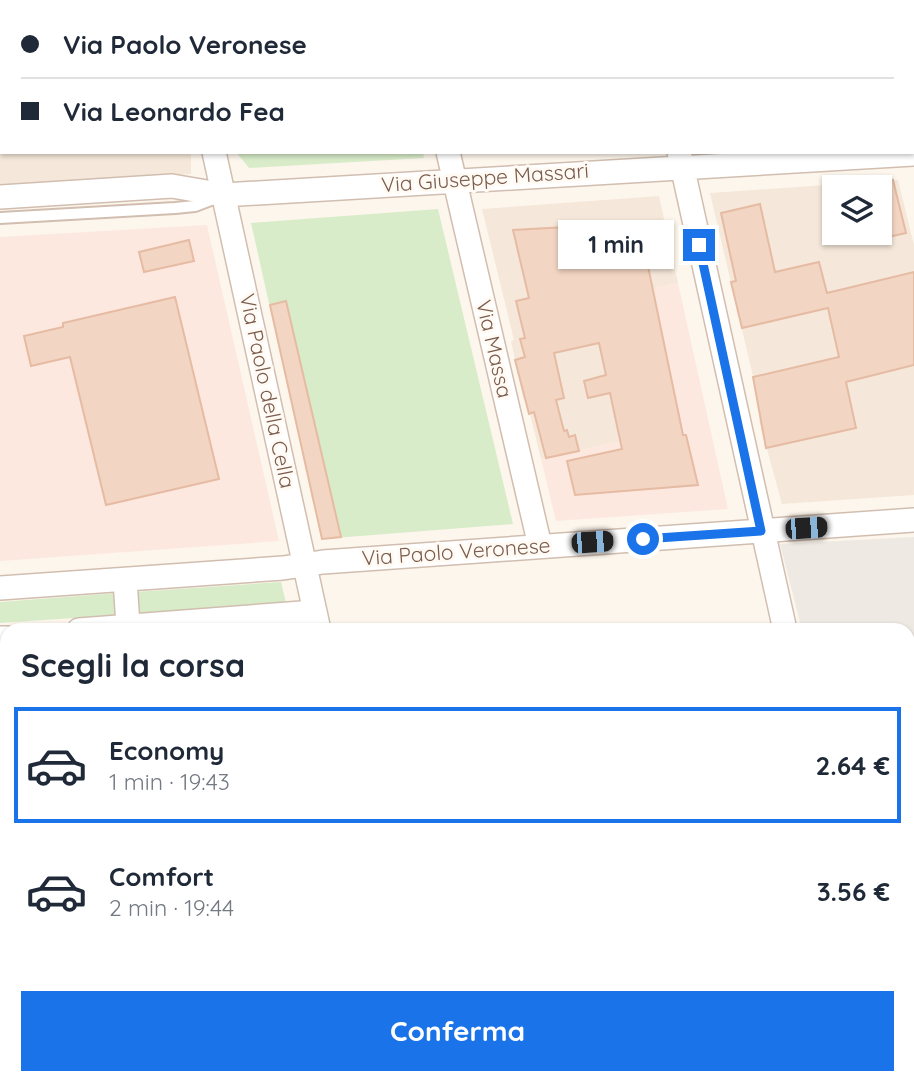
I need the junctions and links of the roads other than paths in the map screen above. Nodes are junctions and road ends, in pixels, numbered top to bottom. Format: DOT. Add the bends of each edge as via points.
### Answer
graph roads {
  1 [pos="214,154"];
  2 [pos="448,154"];
  3 [pos="826,154"];
  4 [pos="680,159"];
  5 [pos="454,180"];
  6 [pos="224,195"];
  7 [pos="0,197"];
  8 [pos="0,218"];
  9 [pos="914,520"];
  10 [pos="761,531"];
  11 [pos="540,546"];
  12 [pos="304,563"];
  13 [pos="125,580"];
  14 [pos="0,588"];
  15 [pos="317,621"];
  16 [pos="128,623"];
  17 [pos="222,623"];
  18 [pos="783,623"];
  1 -- 6 [label="street, Via Paolo della Cella"];
  2 -- 5 [label="street, Via Massa"];
  3 -- 4 [label="street, Via Giuseppe Massari"];
  4 -- 5 [label="street, Via Giuseppe Massari"];
  4 -- 10 [label="street"];
  5 -- 6 [label="street, Via Giuseppe Massari"];
  5 -- 11 [label="street, Via Massa"];
  6 -- 7 [label="street, Via Giuseppe Massari" via="172,186"];
  6 -- 8 [label="lane, Via Giuseppe Massari" via="184,207"];
  6 -- 12 [label="street, Via Paolo della Cella"];
  9 -- 10 [label="street, Via Paolo Veronese"];
  10 -- 11 [label="street, Via Paolo Veronese"];
  10 -- 18 [label="street"];
  11 -- 12 [label="street, Via Paolo Veronese"];
  12 -- 13 [label="street, Via Paolo Veronese"];
  12 -- 15 [label="street, Via Paolo della Cella"];
  13 -- 14 [label="street, Via Paolo Veronese"];
  13 -- 16 [label="street"];
  15 -- 17 [label="street"];
}
